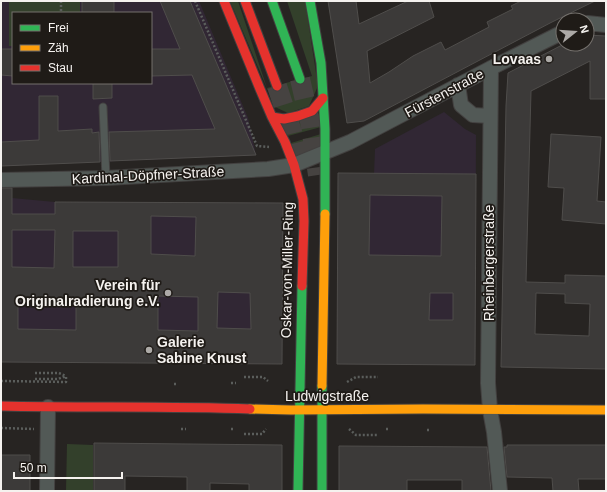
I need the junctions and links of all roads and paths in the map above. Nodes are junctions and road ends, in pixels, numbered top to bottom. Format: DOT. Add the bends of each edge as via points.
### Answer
graph roads {
  1 [pos="61,1"];
  2 [pos="195,1"];
  3 [pos="224,1"];
  4 [pos="245,1"];
  5 [pos="272,1"];
  6 [pos="310,1"];
  7 [pos="61,12"];
  8 [pos="595,24"];
  9 [pos="606,25"];
  10 [pos="555,36"];
  11 [pos="491,68"];
  12 [pos="300,79"];
  13 [pos="276,86"];
  14 [pos="458,86"];
  15 [pos="324,98"];
  16 [pos="103,107"];
  17 [pos="490,116"];
  18 [pos="272,117"];
  19 [pos="285,142"];
  20 [pos="325,153"];
  21 [pos="294,165"];
  22 [pos="106,178"];
  23 [pos="1,180"];
  24 [pos="35,373"];
  25 [pos="66,376"];
  26 [pos="244,377"];
  27 [pos="378,377"];
  28 [pos="35,379"];
  29 [pos="1,381"];
  30 [pos="268,381"];
  31 [pos="347,382"];
  32 [pos="231,383"];
  33 [pos="236,383"];
  34 [pos="174,384"];
  35 [pos="178,384"];
  36 [pos="1,406"];
  37 [pos="48,407"];
  38 [pos="299,410"];
  39 [pos="322,410"];
  40 [pos="490,410"];
  41 [pos="606,410"];
  42 [pos="1,428"];
  43 [pos="48,429"];
  44 [pos="181,429"];
  45 [pos="186,429"];
  46 [pos="266,429"];
  47 [pos="350,429"];
  48 [pos="244,434"];
  49 [pos="377,435"];
  50 [pos="47,491"];
  51 [pos="298,491"];
  52 [pos="322,491"];
  53 [pos="500,491"];
  1 -- 7 [label="path"];
  2 -- 19 [label="path" via="257,146 271,148"];
  3 -- 18 [label="main road, Oskar-von-Miller-Ring"];
  4 -- 13 [label="main road"];
  5 -- 12 [label="main road"];
  6 -- 15 [label="main road" via="321,62"];
  8 -- 9 [label="street"];
  10 -- 11 [label="street, Fürstenstraße"];
  11 -- 14 [label="street, Fürstenstraße"];
  11 -- 17 [label="street, Rheinbergerstraße"];
  14 -- 17 [label="street" via="461,104 473,115"];
  14 -- 20 [label="street, Fürstenstraße"];
  15 -- 18 [label="main road" via="312,111 284,119"];
  15 -- 20 [label="main road"];
  16 -- 22 [label="lane"];
  17 -- 40 [label="street, Rheinbergerstraße"];
  18 -- 19 [label="main road, Oskar-von-Miller-Ring"];
  19 -- 21 [label="main road, Oskar-von-Miller-Ring"];
  20 -- 21 [label="street, Fürstenstraße"];
  20 -- 39 [label="main road"];
  21 -- 22 [label="street, Kardinal-Döpfner-Straße" via="268,169"];
  21 -- 38 [label="main road, Oskar-von-Miller-Ring" via="303,199 304,221"];
  22 -- 23 [label="street, Kardinal-Döpfner-Straße"];
  24 -- 25 [label="path" via="59,373"];
  25 -- 28 [label="path" via="58,379"];
  25 -- 29 [label="path" via="66,382"];
  26 -- 30 [label="path" via="263,377"];
  27 -- 31 [label="path" via="356,377"];
  32 -- 33 [label="path"];
  34 -- 35 [label="path"];
  36 -- 37 [label="main road, Ludwigstraße"];
  37 -- 38 [label="main road, Ludwigstraße"];
  37 -- 43 [label="street"];
  38 -- 39 [label="main road, Ludwigstraße"];
  38 -- 51 [label="main road, Oskar-von-Miller-Ring"];
  39 -- 40 [label="main road, Ludwigstraße"];
  39 -- 52 [label="main road"];
  40 -- 41 [label="main road, Ludwigstraße"];
  40 -- 53 [label="street, Rheinbergerstraße"];
  42 -- 43 [label="path"];
  43 -- 50 [label="street"];
  44 -- 45 [label="path"];
  46 -- 48 [label="path" via="262,434"];
  47 -- 49 [label="path" via="356,435"];
}
